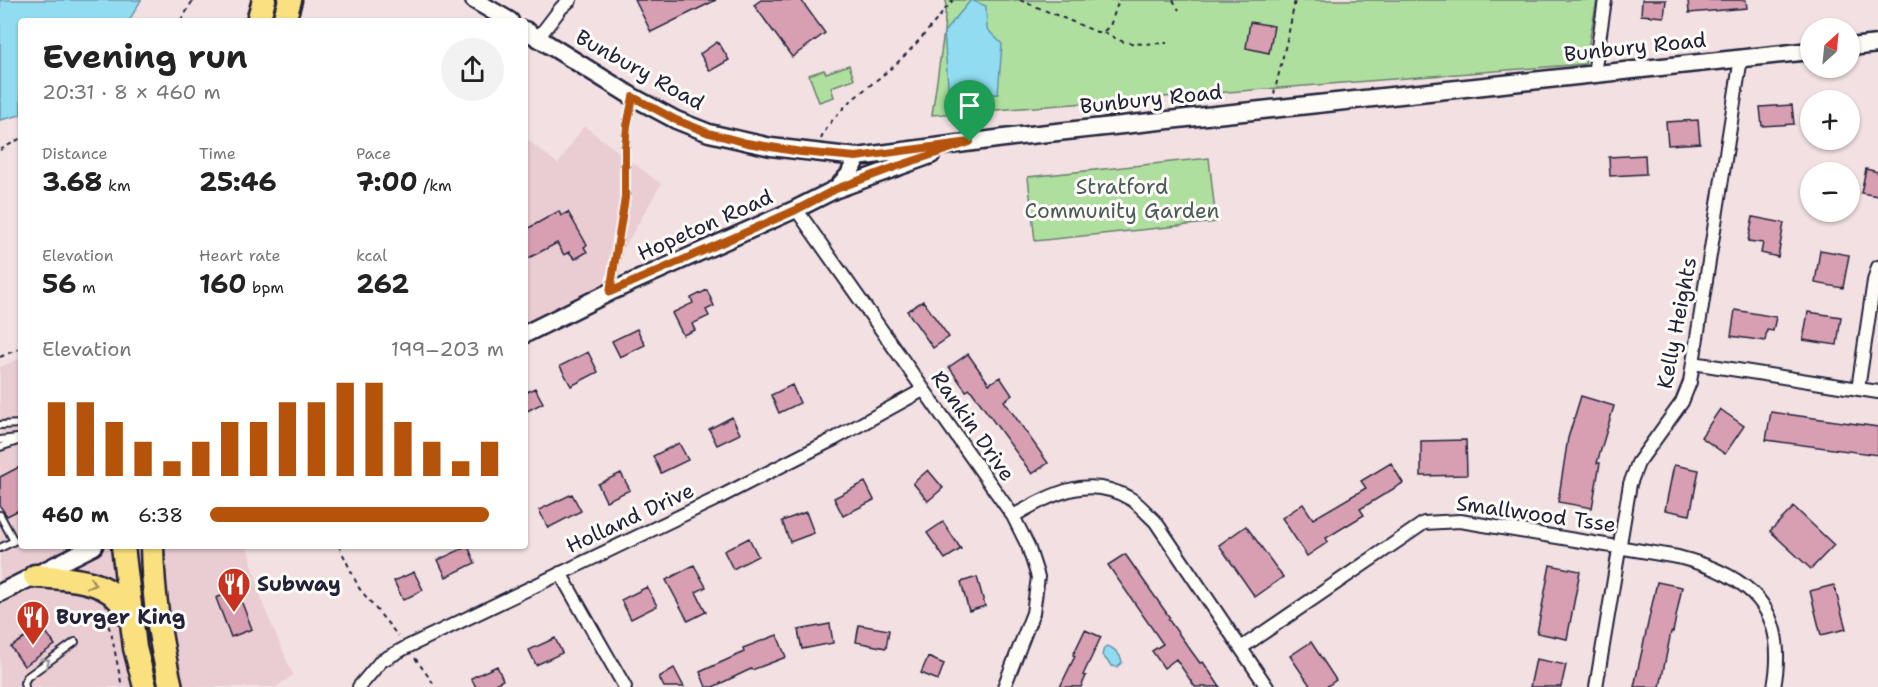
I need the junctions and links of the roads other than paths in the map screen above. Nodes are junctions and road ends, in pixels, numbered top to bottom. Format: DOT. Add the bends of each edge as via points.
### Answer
graph roads {
  1 [pos="264,0"];
  2 [pos="290,0"];
  3 [pos="474,0"];
  4 [pos="494,0"];
  5 [pos="1605,0"];
  6 [pos="562,3"];
  7 [pos="259,18"];
  8 [pos="285,18"];
  9 [pos="507,18"];
  10 [pos="509,18"];
  11 [pos="532,34"];
  12 [pos="1878,44"];
  13 [pos="1860,46"];
  14 [pos="1800,52"];
  15 [pos="1741,58"];
  16 [pos="1594,74"];
  17 [pos="633,97"];
  18 [pos="970,142"];
  19 [pos="856,157"];
  20 [pos="836,189"];
  21 [pos="796,210"];
  22 [pos="1878,267"];
  23 [pos="610,292"];
  24 [pos="528,333"];
  25 [pos="1693,363"];
  26 [pos="1858,389"];
  27 [pos="923,390"];
  28 [pos="1878,392"];
  29 [pos="18,424"];
  30 [pos="0,425"];
  31 [pos="18,439"];
  32 [pos="0,440"];
  33 [pos="18,440"];
  34 [pos="0,447"];
  35 [pos="0,515"];
  36 [pos="1013,516"];
  37 [pos="1620,546"];
  38 [pos="0,548"];
  39 [pos="88,549"];
  40 [pos="123,549"];
  41 [pos="152,557"];
  42 [pos="560,573"];
  43 [pos="35,576"];
  44 [pos="0,592"];
  45 [pos="132,622"];
  46 [pos="75,642"];
  47 [pos="1241,648"];
  48 [pos="25,687"];
  49 [pos="145,687"];
  50 [pos="171,687"];
  51 [pos="359,687"];
  52 [pos="625,687"];
  53 [pos="1004,687"];
  54 [pos="1267,687"];
  55 [pos="1596,687"];
  56 [pos="1774,687"];
  1 -- 7 [label="highway"];
  2 -- 8 [label="highway"];
  3 -- 9 [label="main road"];
  4 -- 10 [label="main road"];
  5 -- 16 [label="street"];
  6 -- 11 [label="street"];
  11 -- 17 [label="main road, Bunbury Road"];
  12 -- 13 [label="main road"];
  14 -- 15 [label="main road, Bunbury Road"];
  15 -- 16 [label="main road, Bunbury Road"];
  15 -- 25 [label="street, Kelly Heights"];
  16 -- 18 [label="main road, Bunbury Road"];
  17 -- 19 [label="main road, Bunbury Road" via="709,133 771,147"];
  17 -- 23 [label="lane" via="625,148 625,198"];
  18 -- 19 [label="main road, Bunbury Road"];
  18 -- 20 [label="main road"];
  19 -- 20 [label="main road, Hopeton Road" via="849,175"];
  20 -- 21 [label="main road, Hopeton Road"];
  21 -- 23 [label="main road, Hopeton Road"];
  21 -- 27 [label="street, Rankin Drive"];
  22 -- 26 [label="street"];
  23 -- 24 [label="main road, Hopeton Road"];
  25 -- 26 [label="street"];
  25 -- 37 [label="street, Kelly Heights" via="1682,402 1638,463 1630,484"];
  26 -- 28 [label="street"];
  27 -- 36 [label="street, Rankin Drive"];
  27 -- 42 [label="street, Holland Drive" via="716,499"];
  29 -- 30 [label="lane"];
  31 -- 32 [label="lane"];
  33 -- 34 [label="lane"];
  35 -- 38 [label="lane" via="14,541"];
  36 -- 47 [label="street" via="1053,495 1079,487 1104,488 1131,499 1155,521"];
  36 -- 53 [label="street, Rankin Drive" via="1038,577 1033,613"];
  37 -- 47 [label="street, Smallwood Tsse" via="1460,521 1424,523"];
  37 -- 55 [label="street, Kelly Heights"];
  37 -- 56 [label="street, Smallwood Tsse" via="1706,564 1743,584 1767,612 1774,628 1778,649"];
  39 -- 43 [label="main road"];
  40 -- 45 [label="highway"];
  41 -- 50 [label="highway"];
  42 -- 51 [label="street, Holland Drive" via="381,661"];
  42 -- 52 [label="street"];
  43 -- 44 [label="main road"];
  43 -- 45 [label="highway" via="90,582 118,598"];
  45 -- 49 [label="highway"];
  48 -- 46 [label="lane, one-way" via="27,677"];
  47 -- 54 [label="street"];
}
